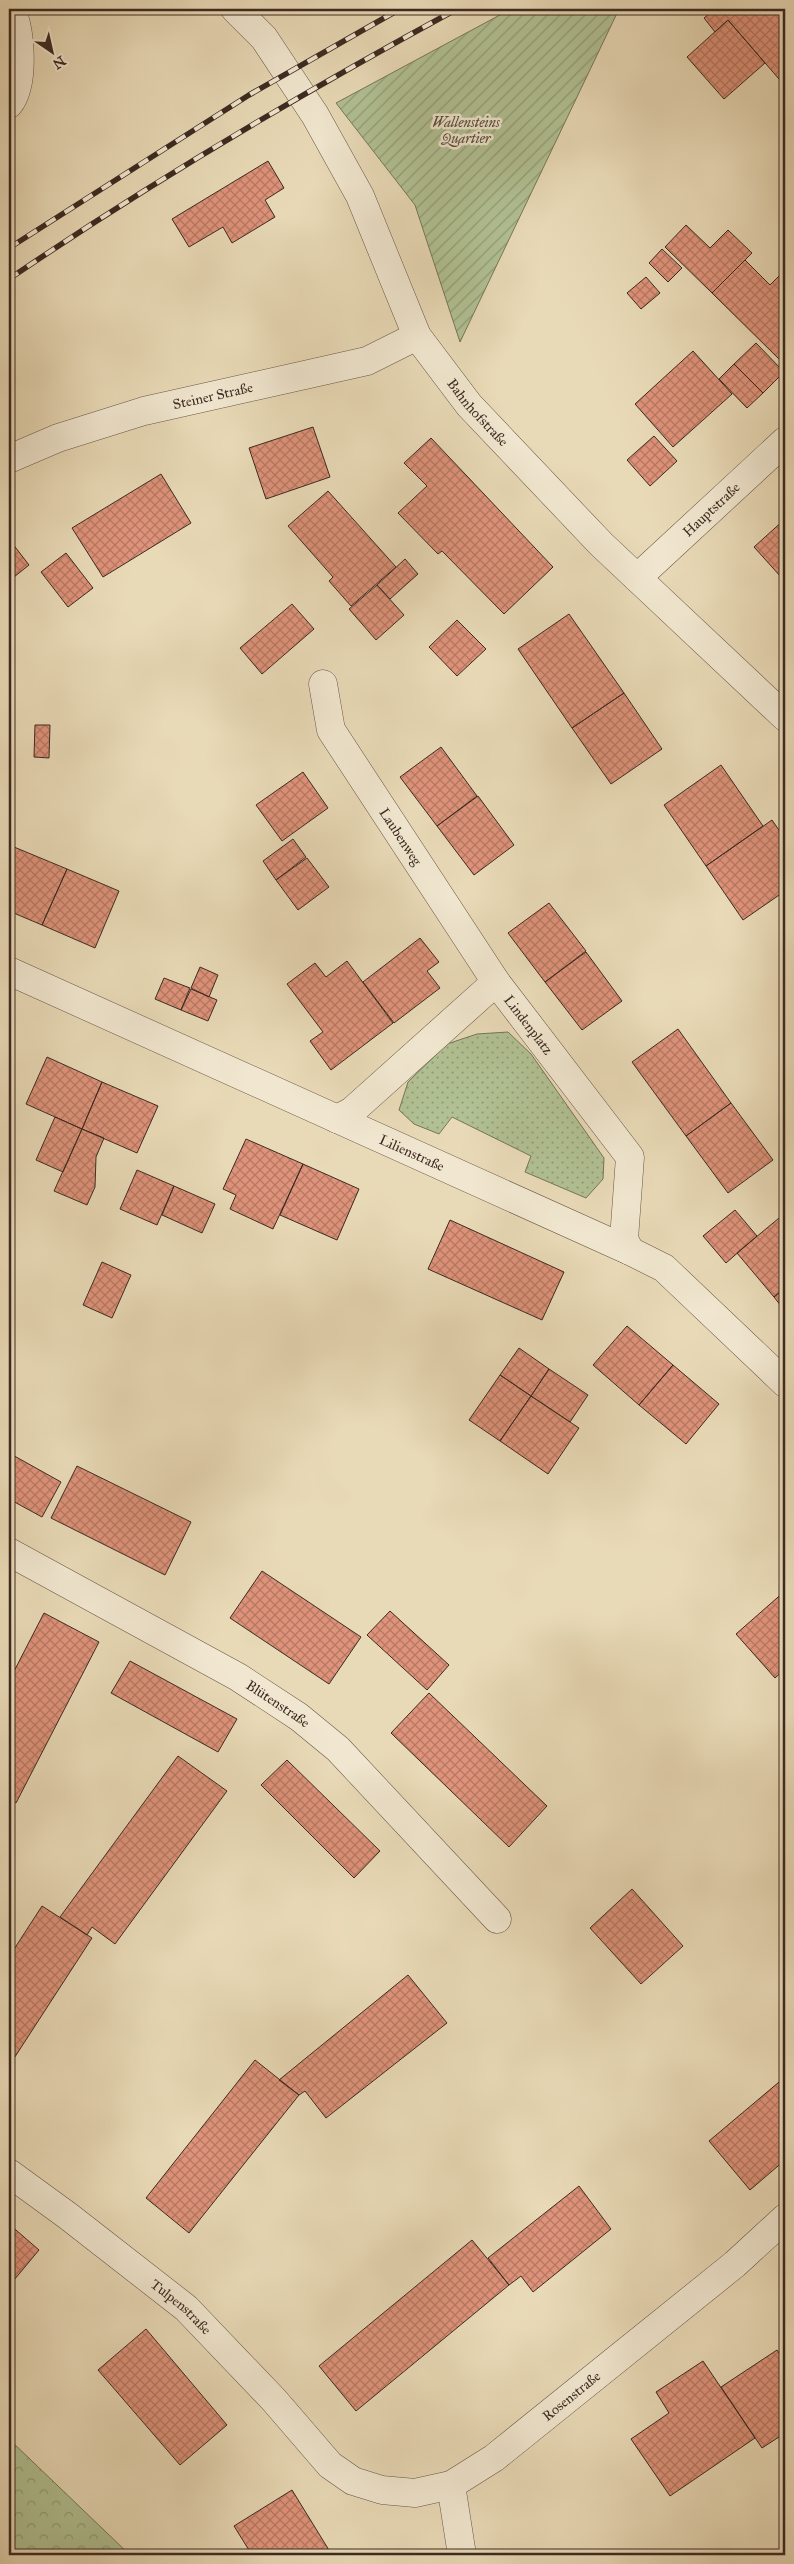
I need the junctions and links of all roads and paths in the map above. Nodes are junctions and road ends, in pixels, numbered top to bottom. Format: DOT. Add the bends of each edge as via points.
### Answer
graph roads {
  1 [pos="11,9"];
  2 [pos="235,9"];
  3 [pos="9,104"];
  4 [pos="417,336"];
  5 [pos="785,441"];
  6 [pos="9,459"];
  7 [pos="637,578"];
  8 [pos="323,684"];
  9 [pos="785,718"];
  10 [pos="12,979"];
  11 [pos="496,982"];
  12 [pos="337,1119"];
  13 [pos="630,1251"];
  14 [pos="785,1383"];
  15 [pos="9,1552"];
  16 [pos="497,1919"];
  17 [pos="9,2173"];
  18 [pos="785,2218"];
  19 [pos="330,2465"];
  20 [pos="451,2485"];
  21 [pos="462,2555"];
  1 -- 3 [label="street" via="16,19 21,68"];
  2 -- 4 [label="street, Bahnhofstraße" via="264,38 315,115 360,196"];
  4 -- 6 [label="street, Steiner Straße" via="368,361 144,412 58,438"];
  4 -- 7 [label="street, Bahnhofstraße" via="469,405"];
  5 -- 7 [label="street, Hauptstraße"];
  7 -- 9 [label="street, Bahnhofstraße"];
  8 -- 11 [label="street, Laubenweg" via="331,730"];
  10 -- 12 [label="street, Lilienstraße"];
  11 -- 12 [label="street, Lindenplatz" via="352,1111"];
  11 -- 13 [label="street, Lindenplatz" via="630,1157 624,1239"];
  12 -- 13 [label="street, Lilienstraße"];
  13 -- 14 [label="street, Lilienstraße" via="664,1268"];
  15 -- 16 [label="street, Blütenstraße" via="238,1677 299,1717 338,1749"];
  17 -- 19 [label="street, Tulpenstraße" via="186,2308 274,2400"];
  18 -- 20 [label="street, Rosenstraße" via="735,2264 622,2356 494,2458"];
  19 -- 20 [label="street, Rosenstraße" via="353,2480 382,2490 415,2493"];
  20 -- 21 [label="street"];
}
